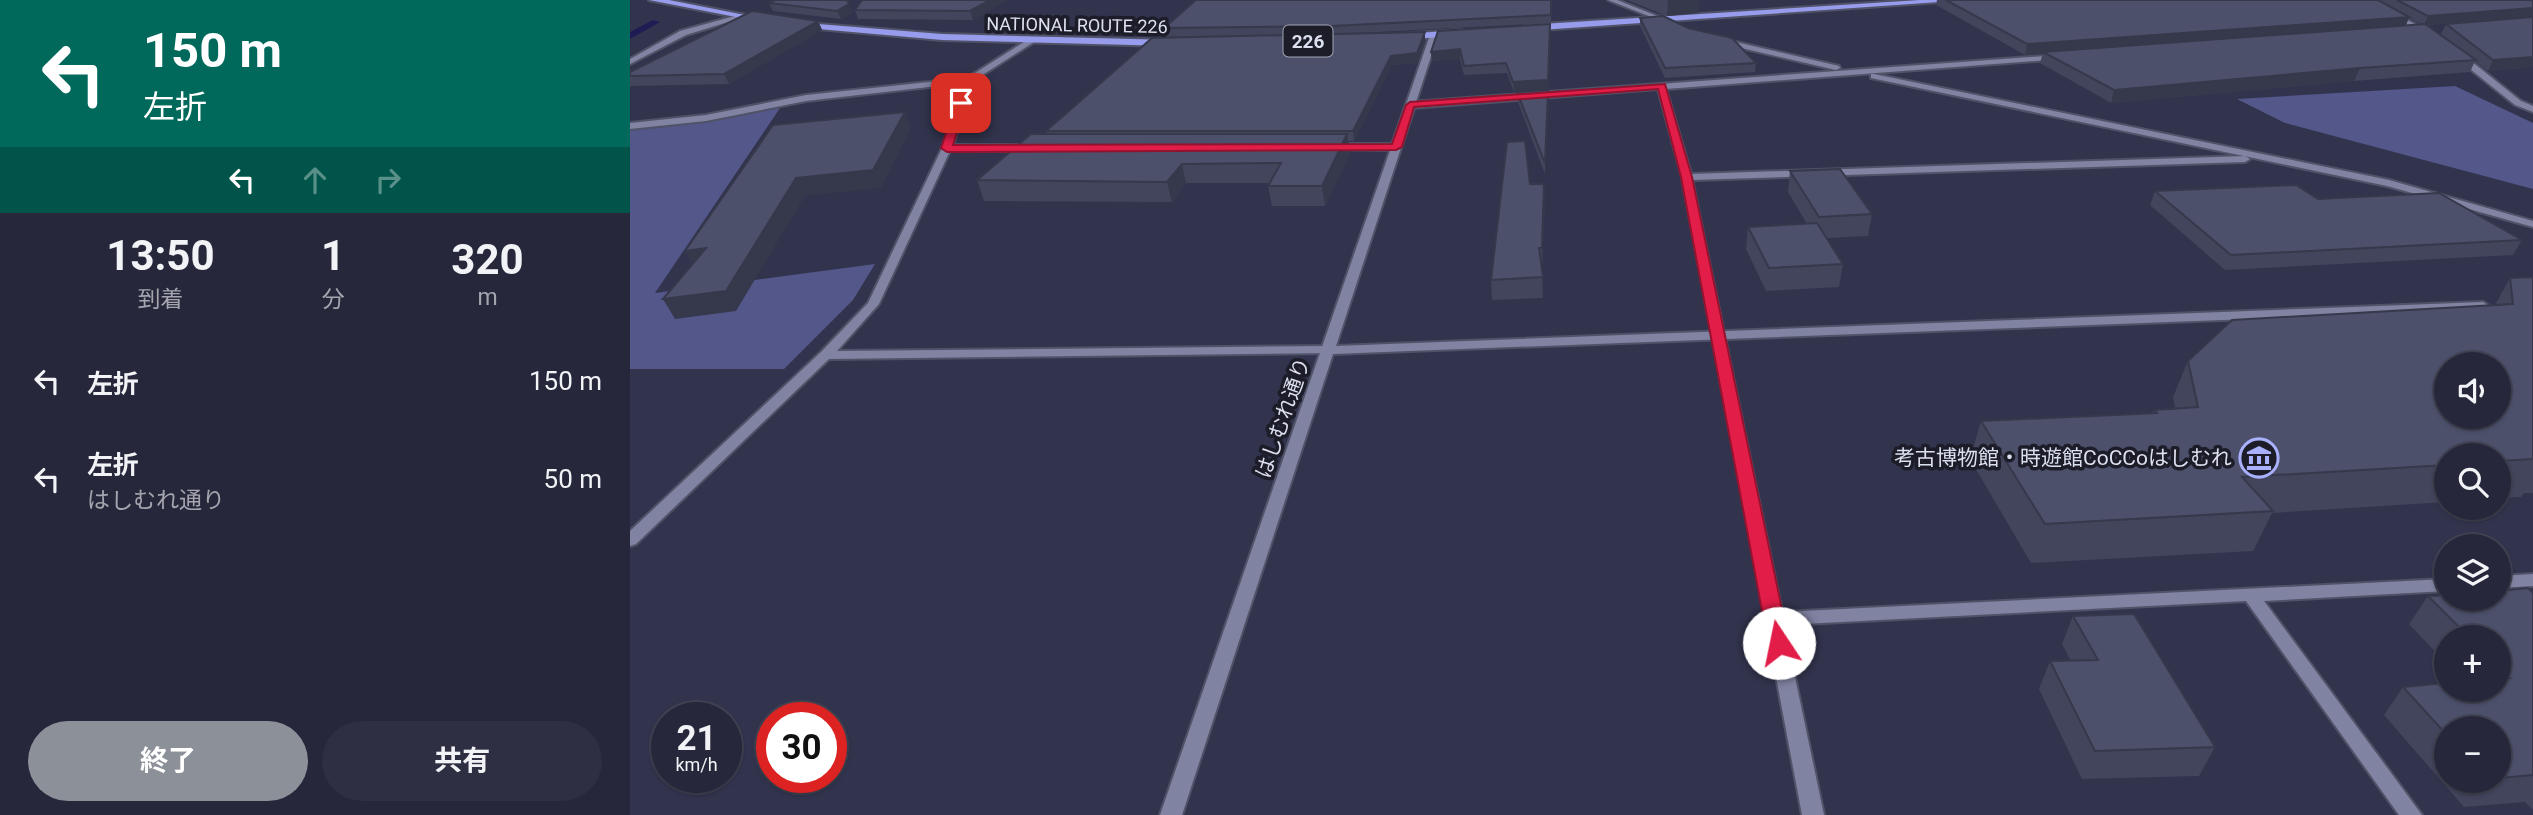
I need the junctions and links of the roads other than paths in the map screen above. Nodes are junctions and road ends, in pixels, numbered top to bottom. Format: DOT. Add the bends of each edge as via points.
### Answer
graph roads {
  1 [pos="654,0"];
  2 [pos="1611,0"];
  3 [pos="1963,0"];
  4 [pos="2364,0"];
  5 [pos="742,16"];
  6 [pos="1661,19"];
  7 [pos="1681,28"];
  8 [pos="1514,29"];
  9 [pos="2438,29"];
  10 [pos="2424,30"];
  11 [pos="1474,32"];
  12 [pos="2396,32"];
  13 [pos="1434,34"];
  14 [pos="1384,38"];
  15 [pos="1712,38"];
  16 [pos="2441,40"];
  17 [pos="1030,41"];
  18 [pos="1187,43"];
  19 [pos="2450,48"];
  20 [pos="2063,57"];
  21 [pos="630,62"];
  22 [pos="1855,72"];
  23 [pos="969,80"];
  24 [pos="1661,86"];
  25 [pos="1410,105"];
  26 [pos="2533,109"];
  27 [pos="630,126"];
  28 [pos="1315,147"];
  29 [pos="1396,147"];
  30 [pos="947,148"];
  31 [pos="1042,148"];
  32 [pos="2268,159"];
  33 [pos="1687,177"];
  34 [pos="2533,224"];
  35 [pos="2491,305"];
  36 [pos="1716,337"];
  37 [pos="1328,350"];
  38 [pos="827,355"];
  39 [pos="630,540"];
  40 [pos="2533,580"];
  41 [pos="2511,581"];
  42 [pos="2434,586"];
  43 [pos="2252,597"];
  44 [pos="1774,619"];
  45 [pos="1171,815"];
  46 [pos="1813,815"];
  47 [pos="2411,815"];
  1 -- 5 [label="highway, NATIONAL ROUTE 226"];
  2 -- 6 [label="street"];
  3 -- 6 [label="highway"];
  4 -- 10 [label="street"];
  5 -- 17 [label="highway, NATIONAL ROUTE 226" via="904,34"];
  5 -- 21 [label="street" via="683,33"];
  6 -- 7 [label="street"];
  6 -- 8 [label="highway"];
  9 -- 10 [label="street"];
  10 -- 12 [label="street"];
  10 -- 16 [label="street"];
  11 -- 13 [label="highway"];
  13 -- 14 [label="highway"];
  13 -- 25 [label="street, はしむれ通り"];
  15 -- 22 [label="street"];
  17 -- 18 [label="highway, NATIONAL ROUTE 226"];
  17 -- 23 [label="street"];
  19 -- 26 [label="street" via="2518,103"];
  20 -- 22 [label="street"];
  22 -- 24 [label="street"];
  22 -- 32 [label="street"];
  23 -- 27 [label="street" via="806,98 706,118"];
  23 -- 30 [label="street"];
  24 -- 25 [label="street"];
  24 -- 33 [label="street"];
  25 -- 29 [label="street, はしむれ通り"];
  28 -- 29 [label="street"];
  29 -- 37 [label="street, はしむれ通り"];
  30 -- 31 [label="street"];
  30 -- 38 [label="street" via="873,304"];
  32 -- 33 [label="street"];
  32 -- 34 [label="street" via="2389,183"];
  33 -- 36 [label="street"];
  35 -- 36 [label="street"];
  36 -- 37 [label="street"];
  36 -- 44 [label="street"];
  37 -- 38 [label="street"];
  37 -- 45 [label="street, はしむれ通り"];
  38 -- 39 [label="street"];
  40 -- 41 [label="street"];
  42 -- 43 [label="street"];
  43 -- 44 [label="street"];
  43 -- 47 [label="street"];
  44 -- 46 [label="street"];
}
